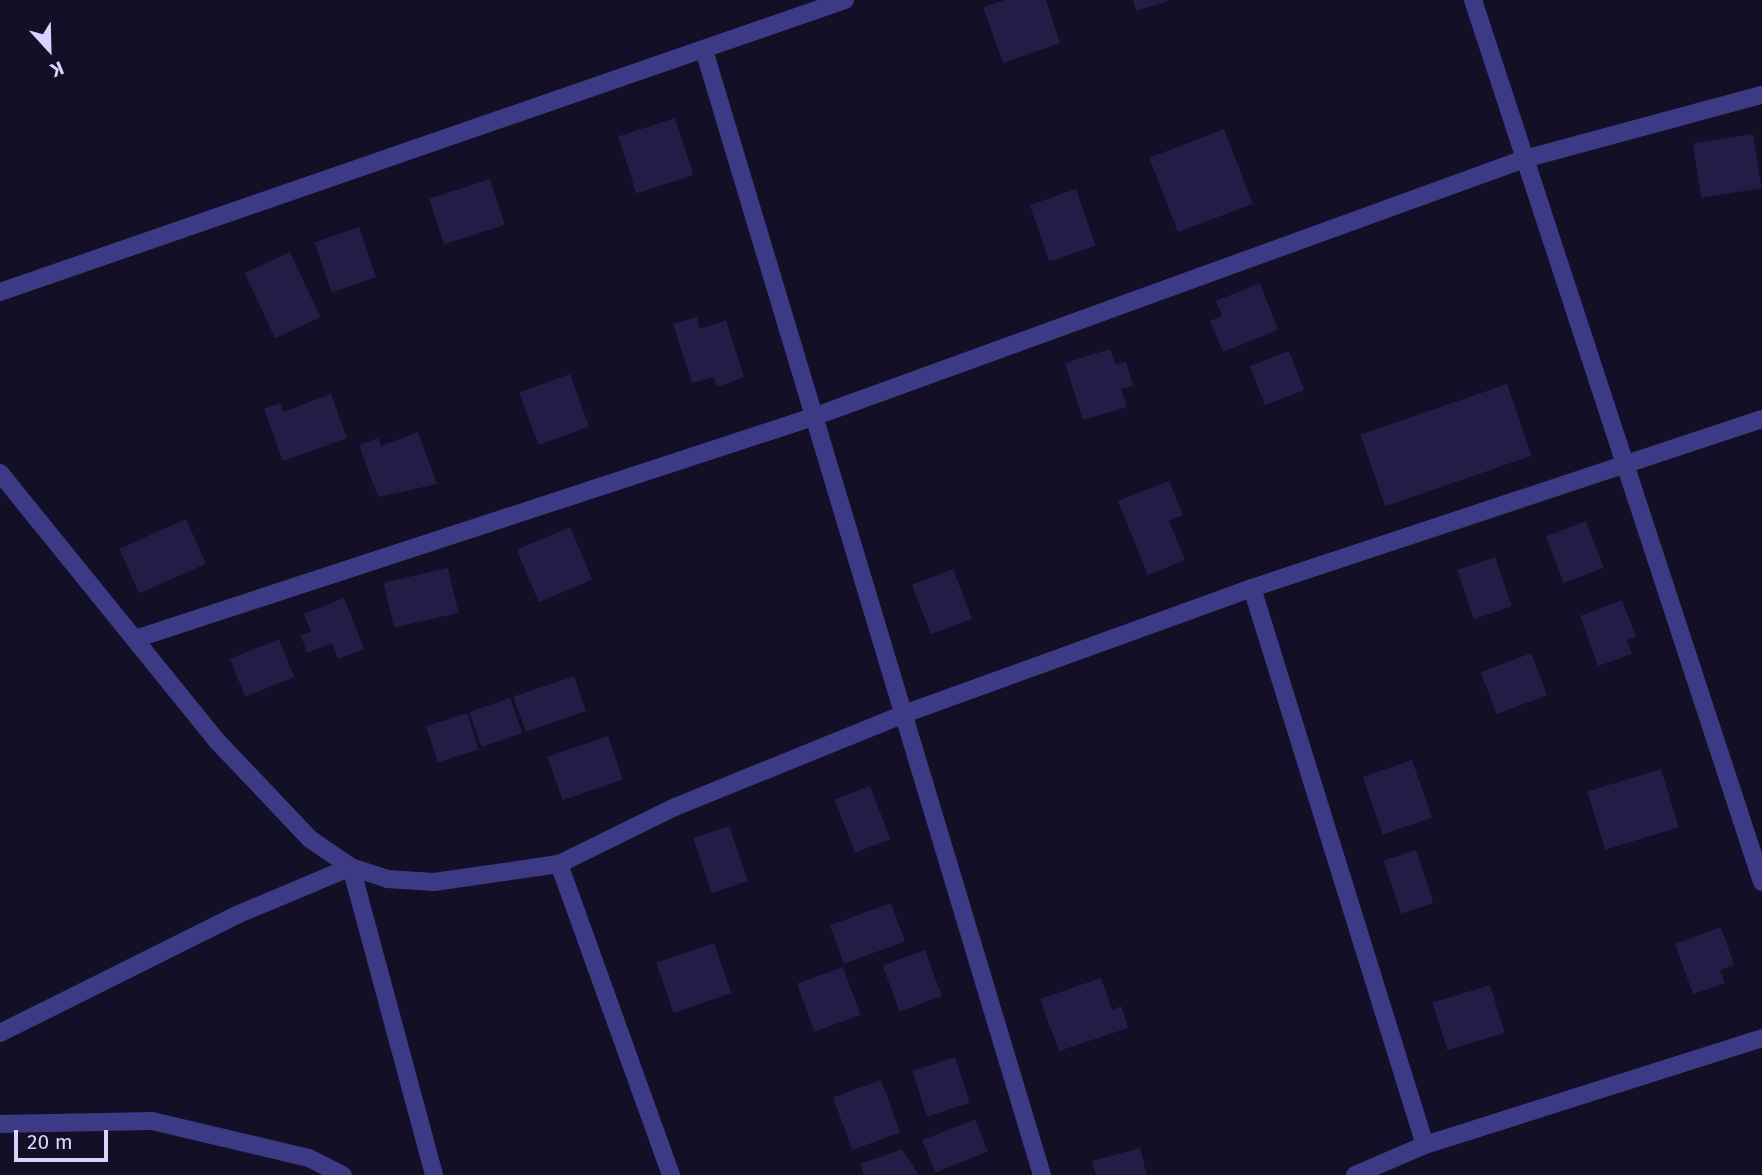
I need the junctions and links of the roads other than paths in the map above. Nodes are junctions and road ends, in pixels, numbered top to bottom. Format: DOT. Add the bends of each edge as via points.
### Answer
graph roads {
  1 [pos="845,0"];
  2 [pos="1473,0"];
  3 [pos="704,50"];
  4 [pos="1762,94"];
  5 [pos="1524,159"];
  6 [pos="0,292"];
  7 [pos="813,417"];
  8 [pos="1762,419"];
  9 [pos="1623,463"];
  10 [pos="0,473"];
  11 [pos="1252,588"];
  12 [pos="135,639"];
  13 [pos="904,714"];
  14 [pos="559,864"];
  15 [pos="351,867"];
  16 [pos="1762,882"];
  17 [pos="0,1033"];
  18 [pos="1762,1038"];
  19 [pos="0,1124"];
  20 [pos="1425,1145"];
  21 [pos="343,1175"];
  22 [pos="434,1175"];
  23 [pos="671,1175"];
  24 [pos="1042,1175"];
  25 [pos="1355,1175"];
  1 -- 3 [label="street"];
  2 -- 5 [label="street"];
  3 -- 6 [label="street"];
  3 -- 7 [label="street"];
  4 -- 5 [label="street"];
  5 -- 7 [label="street"];
  5 -- 9 [label="street"];
  7 -- 12 [label="street"];
  7 -- 13 [label="street"];
  8 -- 9 [label="street"];
  9 -- 11 [label="street"];
  9 -- 16 [label="street"];
  10 -- 12 [label="street"];
  11 -- 13 [label="street"];
  11 -- 20 [label="street"];
  12 -- 15 [label="street" via="218,742 310,839"];
  13 -- 14 [label="street" via="675,807"];
  13 -- 24 [label="street"];
  14 -- 15 [label="street" via="434,882"];
  14 -- 23 [label="street"];
  15 -- 17 [label="street" via="239,914"];
  15 -- 22 [label="street"];
  18 -- 20 [label="street"];
  19 -- 21 [label="street" via="152,1121 309,1157"];
  20 -- 25 [label="street"];
}
